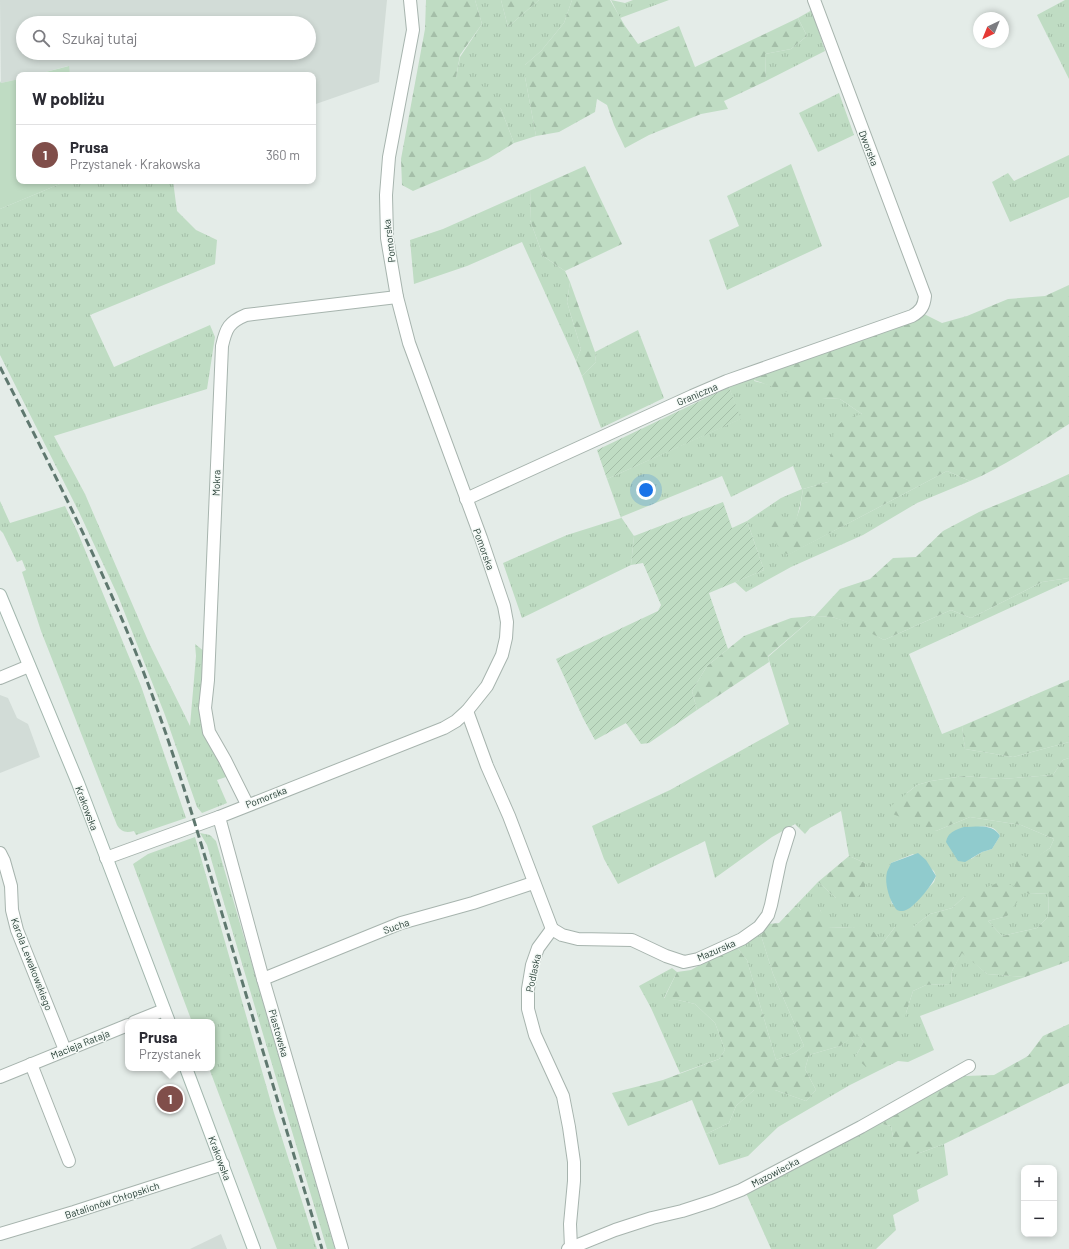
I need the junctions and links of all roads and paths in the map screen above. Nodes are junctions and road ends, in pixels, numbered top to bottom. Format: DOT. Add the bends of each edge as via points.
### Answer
graph roads {
  1 [pos="410,0"];
  2 [pos="814,0"];
  3 [pos="925,296"];
  4 [pos="397,297"];
  5 [pos="466,499"];
  6 [pos="0,595"];
  7 [pos="29,666"];
  8 [pos="0,678"];
  9 [pos="467,711"];
  10 [pos="247,804"];
  11 [pos="219,817"];
  12 [pos="789,833"];
  13 [pos="0,853"];
  14 [pos="106,858"];
  15 [pos="533,883"];
  16 [pos="552,929"];
  17 [pos="263,979"];
  18 [pos="164,1010"];
  19 [pos="142,1019"];
  20 [pos="168,1019"];
  21 [pos="125,1025"];
  22 [pos="65,1050"];
  23 [pos="31,1064"];
  24 [pos="969,1066"];
  25 [pos="187,1071"];
  26 [pos="0,1077"];
  27 [pos="69,1161"];
  28 [pos="222,1164"];
  29 [pos="0,1234"];
  30 [pos="570,1248"];
  31 [pos="254,1249"];
  32 [pos="342,1249"];
  1 -- 4 [label="street, Pomorska" via="412,30 389,157 386,195 387,238"];
  2 -- 3 [label="street, Dworska"];
  3 -- 5 [label="street, Graniczna" via="920,312 912,316 727,381"];
  4 -- 5 [label="street, Pomorska" via="408,343"];
  4 -- 10 [label="street, Mokra" via="246,315 230,323 224,333 205,708 209,732"];
  5 -- 9 [label="street, Pomorska" via="502,600 506,622 506,638 494,674"];
  6 -- 7 [label="street, Krakowska"];
  7 -- 8 [label="street"];
  7 -- 14 [label="street, Krakowska"];
  9 -- 10 [label="street, Pomorska" via="444,728"];
  9 -- 15 [label="street"];
  10 -- 11 [label="street, Pomorska"];
  11 -- 14 [label="street, Pomorska"];
  11 -- 17 [label="street, Piastowska"];
  12 -- 16 [label="street, Mazurska" via="768,915 759,927 742,939 698,959 684,962 632,940 578,939 562,935"];
  13 -- 22 [label="street, Karola Lewakowskiego" via="11,886 12,910 17,930"];
  14 -- 18 [label="street, Krakowska"];
  15 -- 16 [label="street"];
  15 -- 17 [label="street, Sucha" via="401,924"];
  16 -- 30 [label="street, Podlaska" via="538,948 532,965 528,1010 535,1035 563,1096 569,1127 574,1162"];
  17 -- 32 [label="street, Piastowska"];
  18 -- 19 [label="street"];
  18 -- 20 [label="street, Krakowska"];
  21 -- 22 [label="street, Macieja Rataja"];
  22 -- 23 [label="street, Macieja Rataja"];
  23 -- 26 [label="street, Macieja Rataja"];
  23 -- 27 [label="street"];
  24 -- 30 [label="street, Mazowiecka" via="741,1190 707,1203 615,1230"];
  25 -- 28 [label="street, Krakowska"];
  28 -- 29 [label="street, Batalionów Chłopskich"];
  28 -- 31 [label="street, Krakowska"];
}
